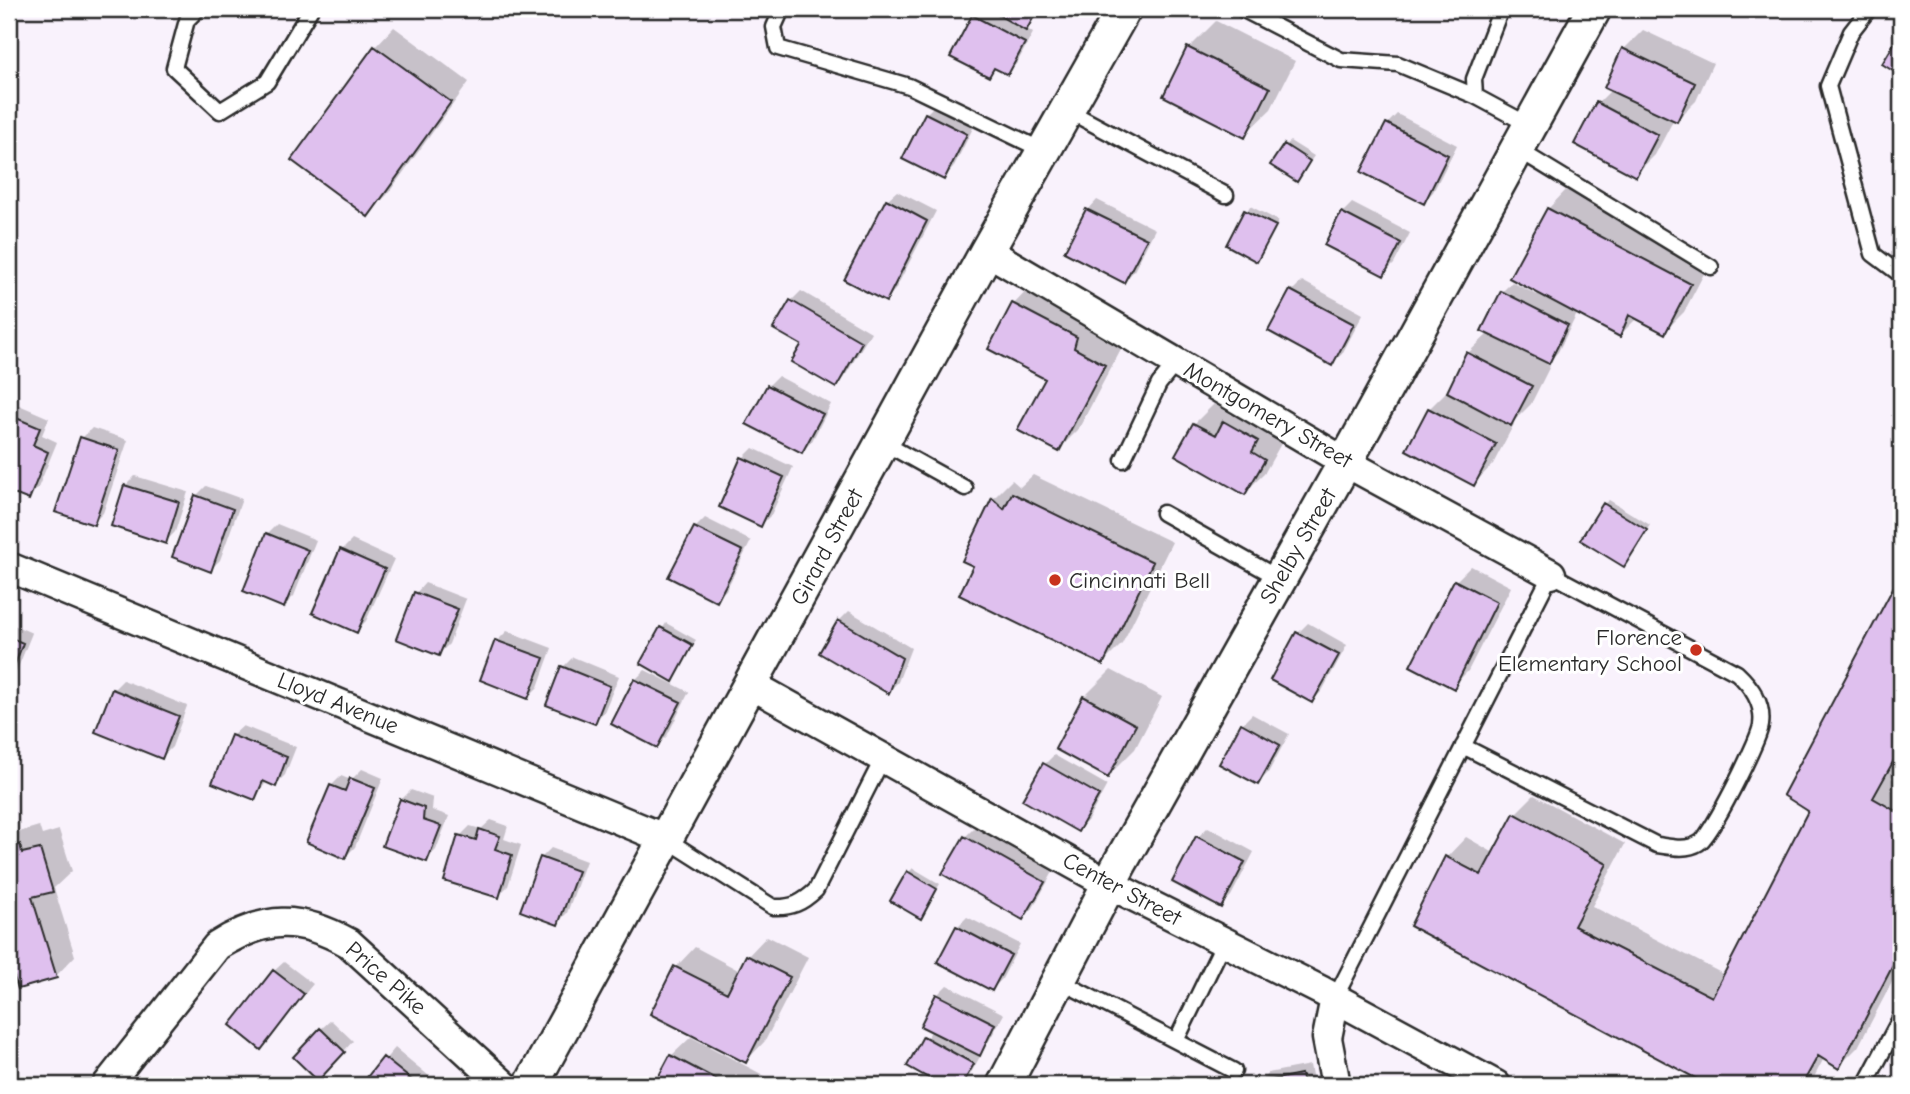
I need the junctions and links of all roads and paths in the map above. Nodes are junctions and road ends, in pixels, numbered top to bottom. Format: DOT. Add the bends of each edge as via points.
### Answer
graph roads {
  1 [pos="198,9"];
  2 [pos="311,9"];
  3 [pos="782,9"];
  4 [pos="1124,9"];
  5 [pos="1242,9"];
  6 [pos="1501,9"];
  7 [pos="1594,9"];
  8 [pos="1869,9"];
  9 [pos="1475,96"];
  10 [pos="1066,110"];
  11 [pos="1523,137"];
  12 [pos="1044,151"];
  13 [pos="1226,195"];
  14 [pos="987,251"];
  15 [pos="1711,267"];
  16 [pos="1901,275"];
  17 [pos="1177,362"];
  18 [pos="884,443"];
  19 [pos="1123,460"];
  20 [pos="1345,462"];
  21 [pos="965,488"];
  22 [pos="1163,513"];
  23 [pos="9,567"];
  24 [pos="1551,574"];
  25 [pos="1280,579"];
  26 [pos="752,685"];
  27 [pos="1463,746"];
  28 [pos="883,758"];
  29 [pos="666,839"];
  30 [pos="1109,884"];
  31 [pos="1224,942"];
  32 [pos="1058,980"];
  33 [pos="1335,998"];
  34 [pos="1901,1017"];
  35 [pos="1176,1041"];
  36 [pos="1234,1071"];
  37 [pos="107,1085"];
  38 [pos="505,1085"];
  39 [pos="531,1085"];
  40 [pos="1004,1085"];
  41 [pos="1336,1085"];
  42 [pos="1496,1085"];
  43 [pos="1865,1085"];
  1 -- 2 [label="lane" via="187,20 174,68 220,111 267,82"];
  3 -- 12 [label="lane" via="774,27 778,48 909,86"];
  4 -- 10 [label="street, Girard Street"];
  5 -- 9 [label="lane" via="1341,60 1398,64"];
  6 -- 9 [label="lane" via="1474,79"];
  7 -- 11 [label="street, Shelby Street"];
  8 -- 16 [label="lane" via="1851,32 1828,86 1873,254"];
  9 -- 11 [label="lane"];
  10 -- 12 [label="street, Girard Street"];
  10 -- 13 [label="lane"];
  11 -- 15 [label="lane"];
  11 -- 20 [label="street, Shelby Street"];
  12 -- 14 [label="street, Girard Street"];
  14 -- 17 [label="street, Montgomery Street"];
  14 -- 18 [label="street, Girard Street"];
  17 -- 19 [label="lane" via="1159,384"];
  17 -- 20 [label="street, Montgomery Street"];
  18 -- 21 [label="lane"];
  18 -- 26 [label="street, Girard Street"];
  20 -- 24 [label="street, Montgomery Street"];
  20 -- 25 [label="street, Shelby Street"];
  22 -- 25 [label="lane"];
  23 -- 29 [label="street, Lloyd Avenue"];
  24 -- 27 [label="lane"];
  24 -- 27 [label="lane" via="1737,673 1750,685 1761,725 1714,828 1700,843 1681,849 1657,845"];
  25 -- 30 [label="street, Shelby Street"];
  26 -- 28 [label="street, Center Street"];
  26 -- 29 [label="street, Girard Street"];
  27 -- 33 [label="lane"];
  28 -- 29 [label="lane" via="816,890 789,908 773,907"];
  28 -- 30 [label="street, Center Street"];
  29 -- 39 [label="street, Girard Street"];
  30 -- 31 [label="street, Center Street"];
  30 -- 32 [label="street, Shelby Street"];
  31 -- 33 [label="street, Center Street"];
  31 -- 35 [label="lane"];
  32 -- 35 [label="lane"];
  32 -- 40 [label="street, Shelby Street"];
  33 -- 41 [label="street" via="1327,1038"];
  33 -- 42 [label="street, Center Street"];
  34 -- 43 [label="lane"];
  35 -- 36 [label="lane"];
  37 -- 38 [label="street, Price Pike" via="217,946 241,931 268,923 296,922 324,929 349,943"];
}
